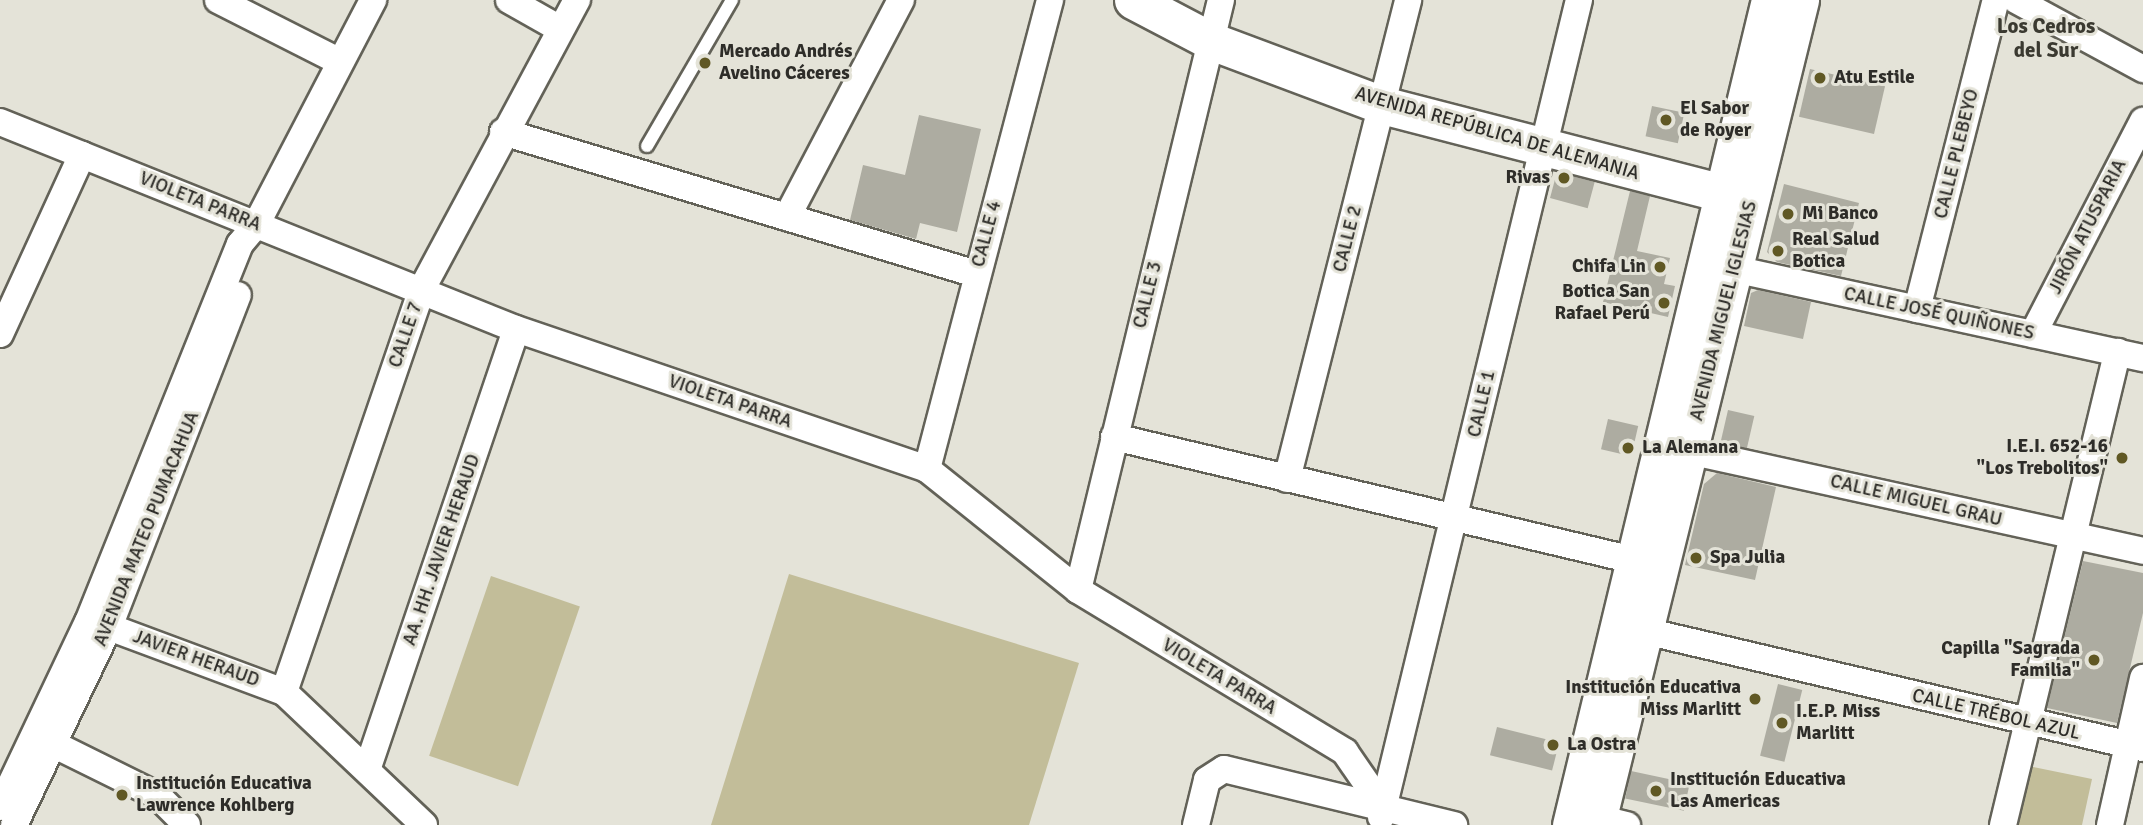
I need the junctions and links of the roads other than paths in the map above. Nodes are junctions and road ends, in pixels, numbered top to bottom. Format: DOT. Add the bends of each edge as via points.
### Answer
graph roads {
  1 [pos="218,0"];
  2 [pos="373,0"];
  3 [pos="509,0"];
  4 [pos="577,0"];
  5 [pos="732,0"];
  6 [pos="901,0"];
  7 [pos="1050,0"];
  8 [pos="1133,0"];
  9 [pos="1183,0"];
  10 [pos="1408,0"];
  11 [pos="1579,0"];
  12 [pos="1770,0"];
  13 [pos="1800,0"];
  14 [pos="1996,0"];
  15 [pos="2016,0"];
  16 [pos="1216,19"];
  17 [pos="561,29"];
  18 [pos="338,61"];
  19 [pos="2143,69"];
  20 [pos="1384,94"];
  21 [pos="2143,121"];
  22 [pos="0,122"];
  23 [pos="503,132"];
  24 [pos="1544,139"];
  25 [pos="646,146"];
  26 [pos="82,155"];
  27 [pos="1741,185"];
  28 [pos="788,217"];
  29 [pos="256,225"];
  30 [pos="1734,269"];
  31 [pos="977,274"];
  32 [pos="423,287"];
  33 [pos="1917,309"];
  34 [pos="516,329"];
  35 [pos="0,334"];
  36 [pos="2034,334"];
  37 [pos="2130,355"];
  38 [pos="1114,437"];
  39 [pos="1689,451"];
  40 [pos="926,469"];
  41 [pos="1287,479"];
  42 [pos="1455,520"];
  43 [pos="2073,536"];
  44 [pos="2143,551"];
  45 [pos="1633,560"];
  46 [pos="1078,590"];
  47 [pos="108,626"];
  48 [pos="1645,631"];
  49 [pos="2143,678"];
  50 [pos="284,692"];
  51 [pos="2026,723"];
  52 [pos="53,744"];
  53 [pos="2136,746"];
  54 [pos="368,771"];
  55 [pos="0,807"];
  56 [pos="1381,816"];
  57 [pos="1598,823"];
  58 [pos="14,825"];
  59 [pos="187,825"];
  60 [pos="424,825"];
  61 [pos="1196,825"];
  62 [pos="1454,825"];
  63 [pos="2003,825"];
  64 [pos="2110,825"];
  1 -- 18 [label="street"];
  2 -- 18 [label="street, AVENIDA MATEO PUMACAHUA"];
  3 -- 17 [label="street"];
  4 -- 17 [label="street, CALLE 7"];
  5 -- 25 [label="lane"];
  6 -- 28 [label="street"];
  7 -- 31 [label="street, CALLE 4"];
  8 -- 16 [label="main road, AVENIDA REPÚBLICA DE ALEMANIA"];
  9 -- 16 [label="main road, AVENIDA REPÚBLICA DE ALEMANIA"];
  10 -- 20 [label="street, CALLE 2"];
  11 -- 24 [label="street, CALLE 1"];
  12 -- 27 [label="main road, AVENIDA MIGUEL IGLESIAS"];
  13 -- 27 [label="main road, AVENIDA MIGUEL IGLESIAS"];
  14 -- 33 [label="street, CALLE PLEBEYO"];
  15 -- 19 [label="street"];
  16 -- 20 [label="main road, AVENIDA REPÚBLICA DE ALEMANIA"];
  16 -- 38 [label="street, CALLE 3"];
  17 -- 23 [label="street, CALLE 7"];
  18 -- 29 [label="street, AVENIDA MATEO PUMACAHUA"];
  20 -- 24 [label="main road, AVENIDA REPÚBLICA DE ALEMANIA"];
  20 -- 41 [label="street, CALLE 2"];
  21 -- 36 [label="street, JIRÓN ATUSPARIA"];
  22 -- 26 [label="street, VIOLETA PARRA"];
  23 -- 28 [label="street"];
  23 -- 32 [label="street, CALLE 7"];
  24 -- 27 [label="main road, AVENIDA REPÚBLICA DE ALEMANIA"];
  24 -- 42 [label="street, CALLE 1"];
  26 -- 29 [label="street, VIOLETA PARRA"];
  26 -- 35 [label="street"];
  27 -- 30 [label="main road, AVENIDA MIGUEL IGLESIAS"];
  27 -- 45 [label="main road, AVENIDA MIGUEL IGLESIAS"];
  28 -- 31 [label="street"];
  29 -- 32 [label="street, VIOLETA PARRA"];
  29 -- 47 [label="street, AVENIDA MATEO PUMACAHUA" via="206,385"];
  29 -- 55 [label="street, AVENIDA MATEO PUMACAHUA" via="240,244 88,622"];
  30 -- 33 [label="street, CALLE JOSÉ QUIÑONES"];
  30 -- 39 [label="main road, AVENIDA MIGUEL IGLESIAS"];
  31 -- 40 [label="street, CALLE 4"];
  32 -- 34 [label="street, VIOLETA PARRA"];
  32 -- 50 [label="street, CALLE 7"];
  33 -- 36 [label="street, CALLE JOSÉ QUIÑONES"];
  34 -- 40 [label="street, VIOLETA PARRA"];
  34 -- 54 [label="street, AA. HH. JAVIER HERAUD"];
  36 -- 37 [label="street, CALLE JOSÉ QUIÑONES"];
  37 -- 43 [label="street"];
  38 -- 41 [label="street"];
  38 -- 46 [label="street, CALLE 3"];
  39 -- 43 [label="street, CALLE MIGUEL GRAU"];
  39 -- 48 [label="main road, AVENIDA MIGUEL IGLESIAS"];
  40 -- 46 [label="street, VIOLETA PARRA"];
  41 -- 42 [label="street"];
  42 -- 45 [label="street"];
  42 -- 56 [label="street, CALLE 1"];
  43 -- 44 [label="street, CALLE MIGUEL GRAU"];
  43 -- 51 [label="street"];
  45 -- 57 [label="main road, AVENIDA MIGUEL IGLESIAS"];
  46 -- 56 [label="street, VIOLETA PARRA" via="1345,752"];
  47 -- 50 [label="street, JAVIER HERAUD"];
  47 -- 52 [label="street, AVENIDA MATEO PUMACAHUA"];
  48 -- 51 [label="street, CALLE TRÉBOL AZUL"];
  48 -- 57 [label="main road, AVENIDA MIGUEL IGLESIAS"];
  49 -- 53 [label="street"];
  50 -- 54 [label="street"];
  51 -- 53 [label="street, CALLE TRÉBOL AZUL"];
  51 -- 63 [label="street"];
  52 -- 58 [label="street, AVENIDA MATEO PUMACAHUA"];
  52 -- 59 [label="street" via="158,796"];
  53 -- 64 [label="street"];
  54 -- 60 [label="street"];
  56 -- 61 [label="street" via="1224,769 1207,780"];
  56 -- 62 [label="street"];
}
